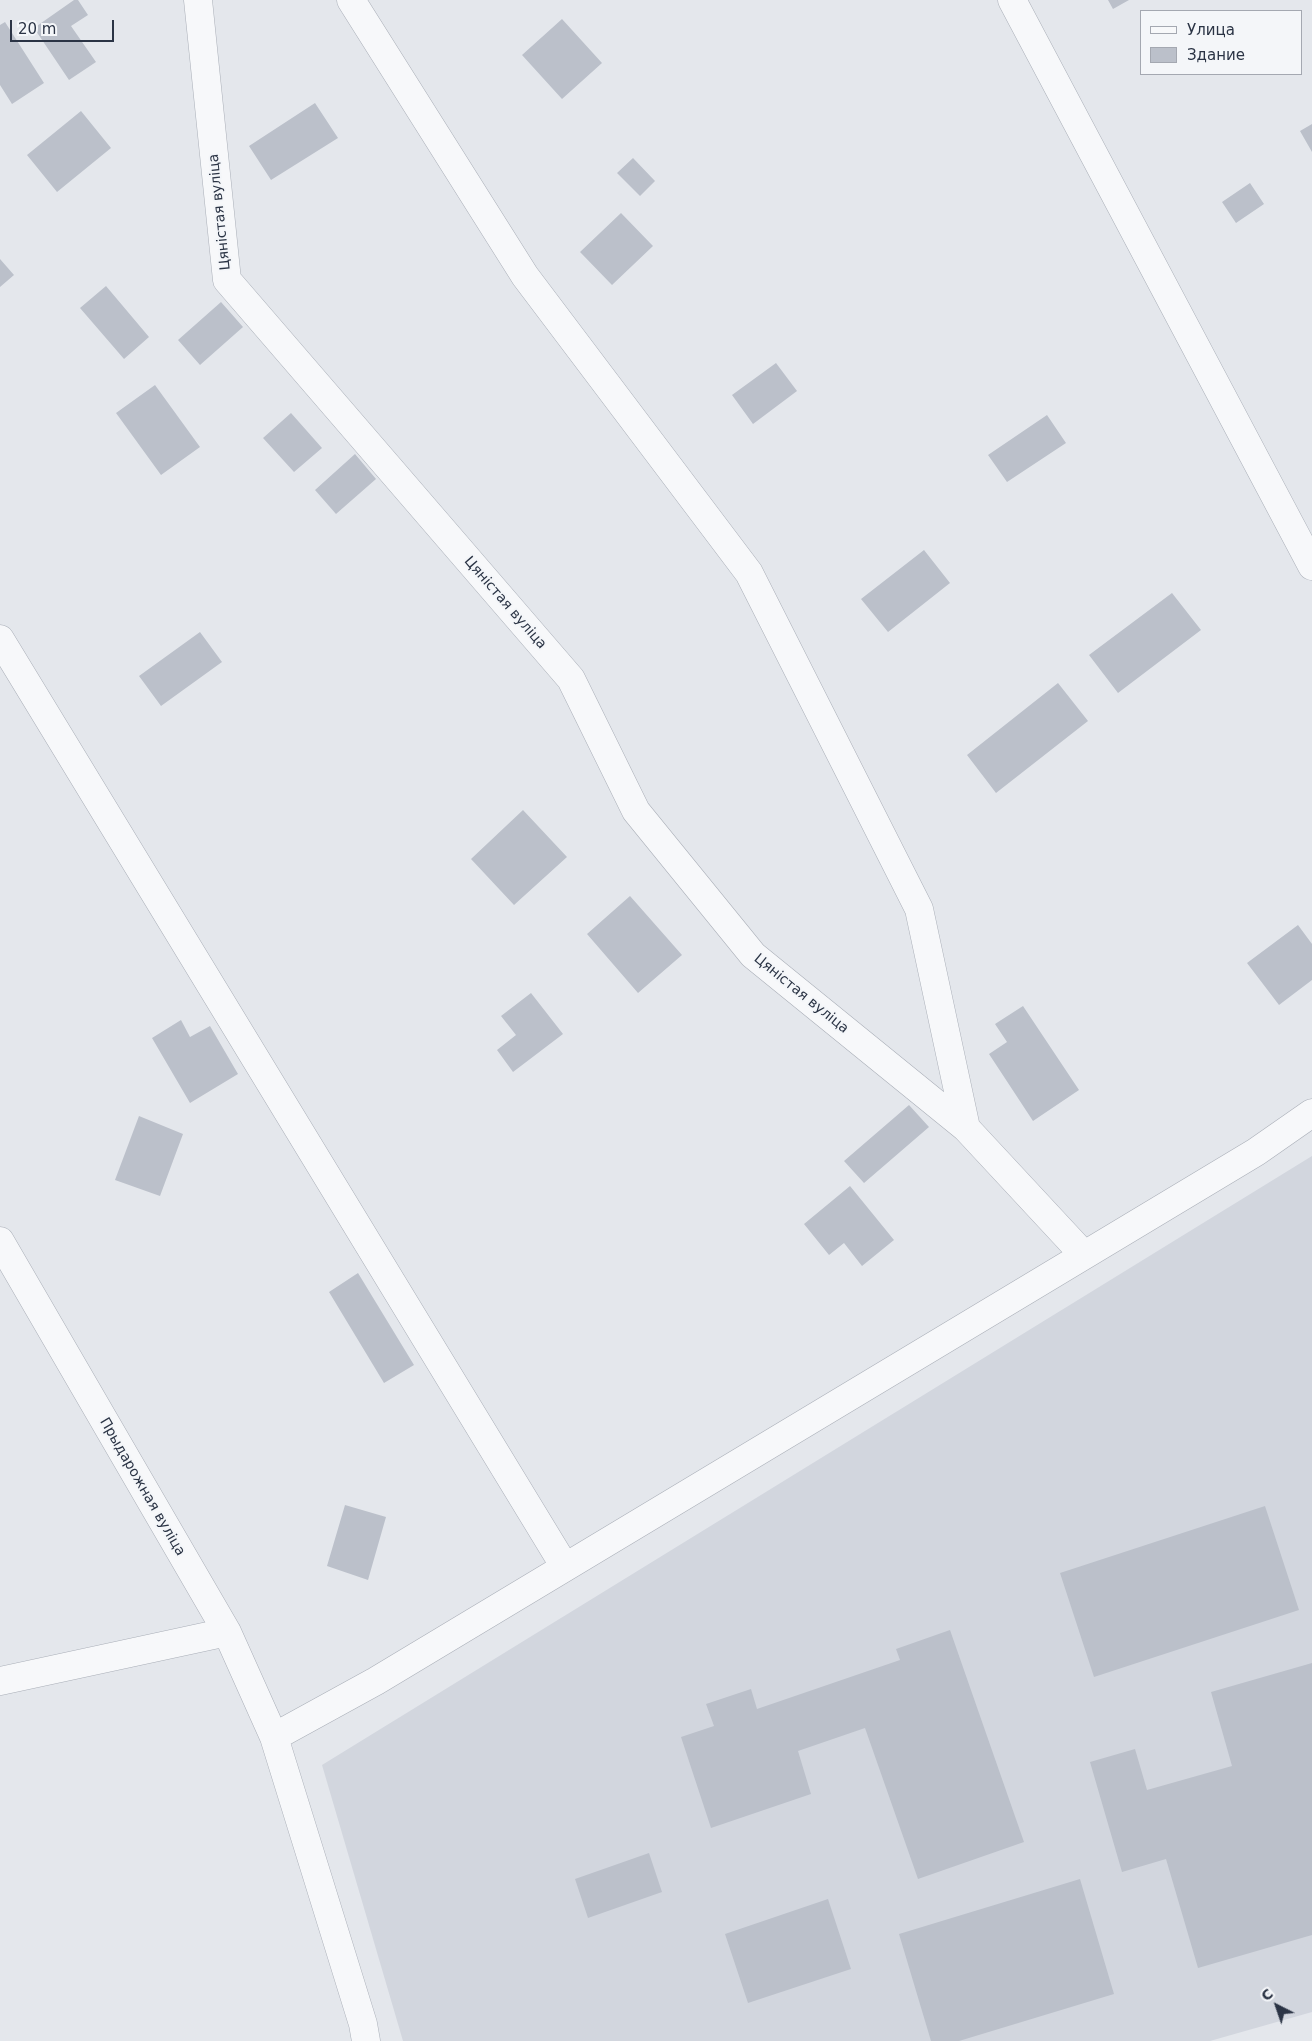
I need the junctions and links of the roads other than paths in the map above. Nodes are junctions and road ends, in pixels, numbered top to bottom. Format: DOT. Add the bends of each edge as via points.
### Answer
graph roads {
  1 [pos="198,0"];
  2 [pos="351,0"];
  3 [pos="1012,0"];
  4 [pos="1312,566"];
  5 [pos="0,639"];
  6 [pos="1312,1114"];
  7 [pos="966,1128"];
  8 [pos="0,1241"];
  9 [pos="1084,1255"];
  10 [pos="565,1567"];
  11 [pos="227,1632"];
  12 [pos="0,1681"];
  13 [pos="274,1737"];
  14 [pos="366,2041"];
  1 -- 7 [label="street, Цяністая вуліца" via="227,280 571,679 636,810 753,955"];
  2 -- 7 [label="street" via="526,276 749,573 919,909"];
  3 -- 4 [label="street"];
  5 -- 10 [label="street"];
  6 -- 9 [label="street" via="1256,1152"];
  7 -- 9 [label="street, Цяністая вуліца"];
  8 -- 11 [label="street, Прыдарожная вуліца"];
  9 -- 10 [label="street"];
  10 -- 13 [label="street" via="376,1681"];
  11 -- 12 [label="street"];
  11 -- 13 [label="street, Прыдарожная вуліца"];
  13 -- 14 [label="street, Прыдарожная вуліца"];
}
